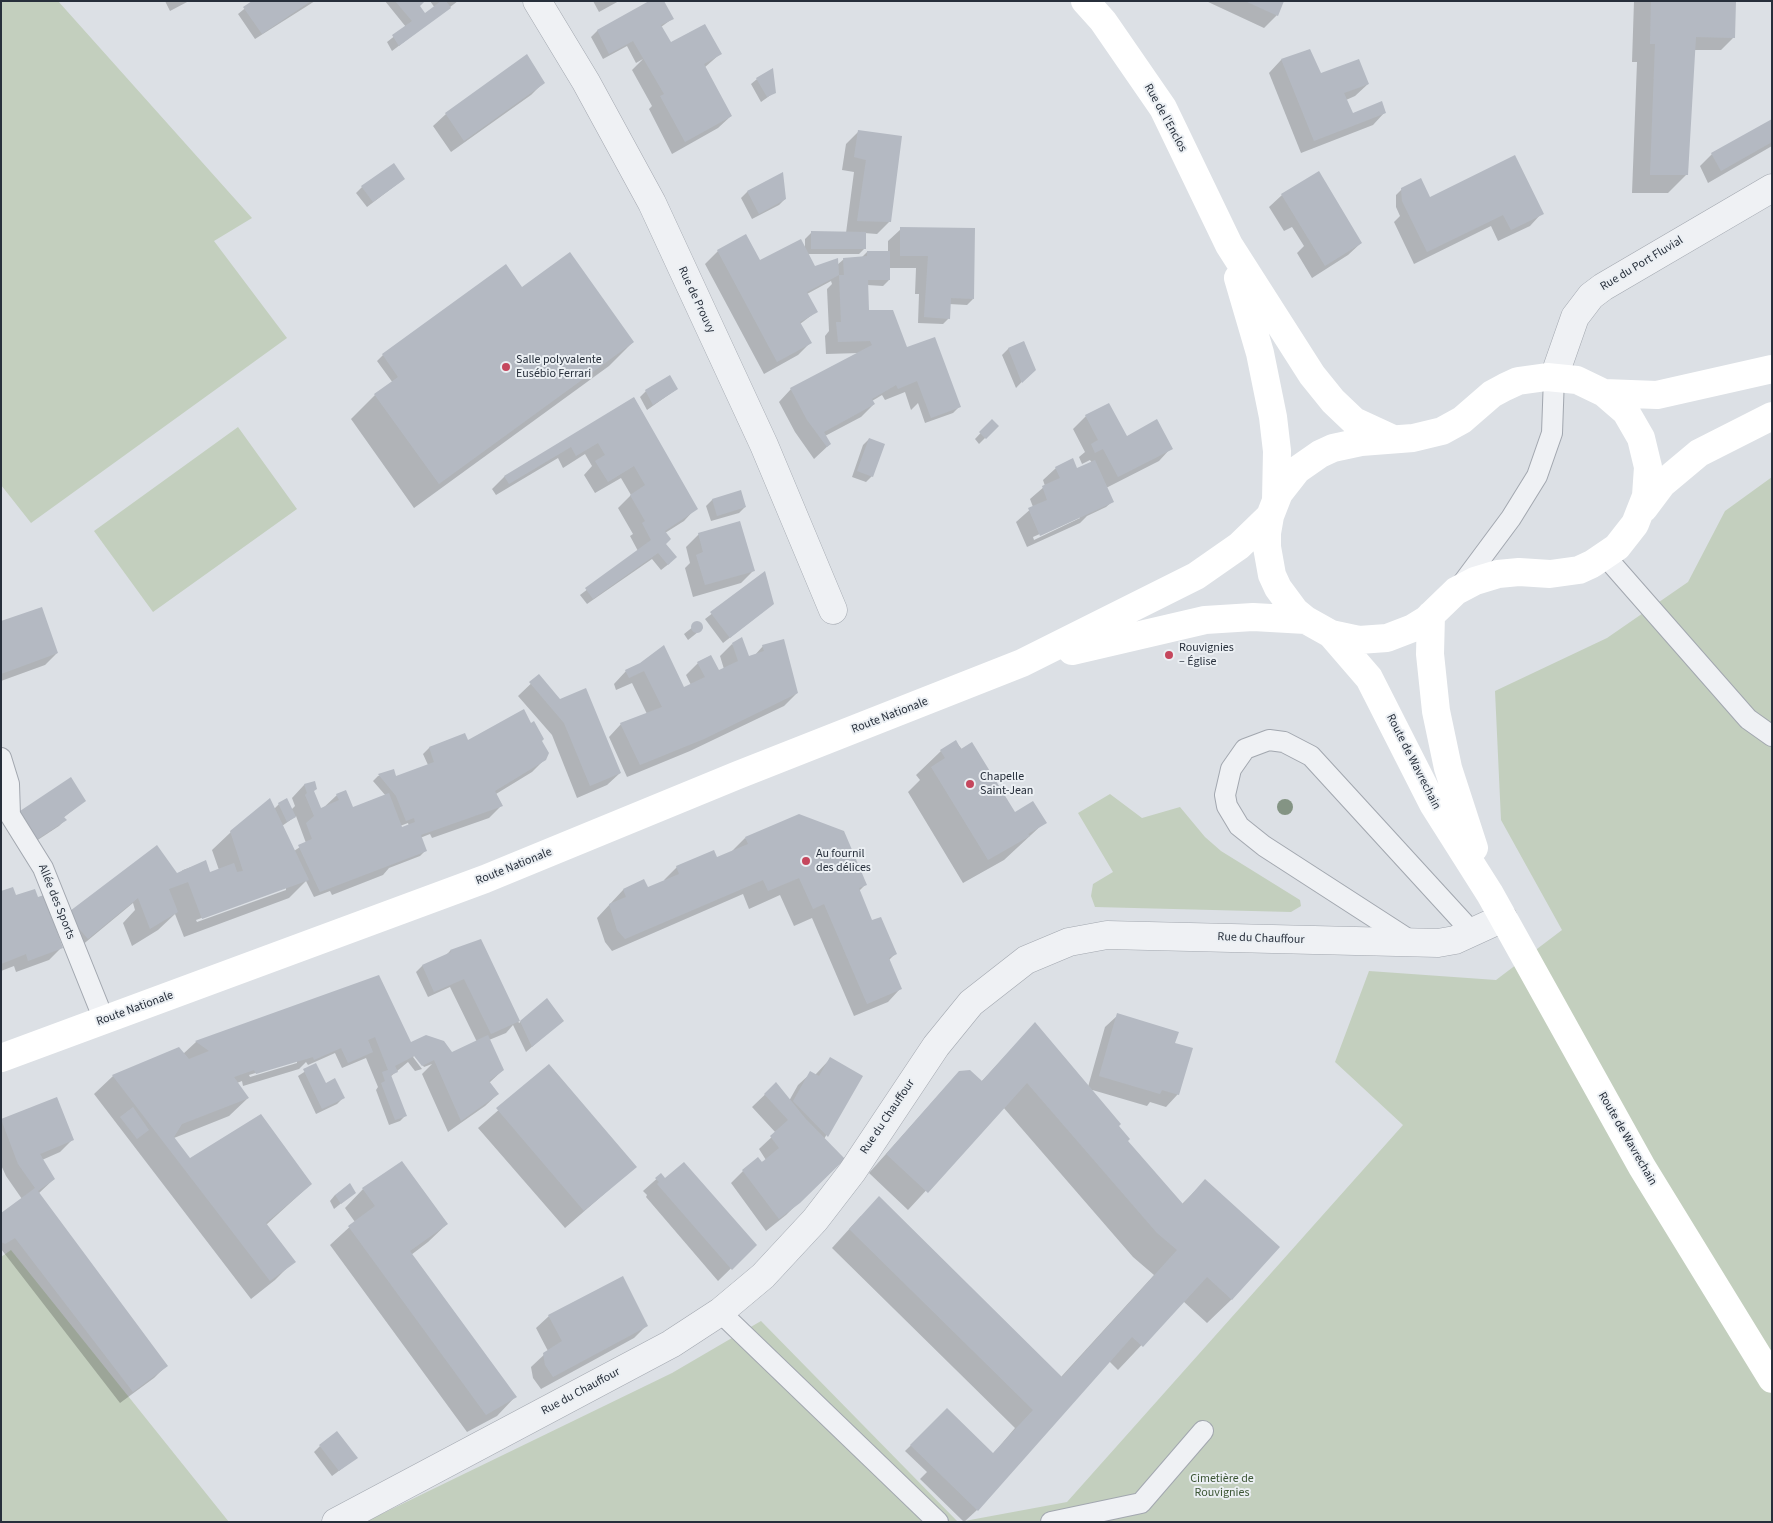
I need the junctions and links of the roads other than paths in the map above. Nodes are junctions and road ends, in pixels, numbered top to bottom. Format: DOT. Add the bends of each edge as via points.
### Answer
graph roads {
  1 [pos="537,1"];
  2 [pos="1086,1"];
  3 [pos="1772,188"];
  4 [pos="1229,245"];
  5 [pos="1772,369"];
  6 [pos="1554,376"];
  7 [pos="1604,393"];
  8 [pos="1772,416"];
  9 [pos="1397,440"];
  10 [pos="1273,508"];
  11 [pos="1642,511"];
  12 [pos="1605,556"];
  13 [pos="1456,591"];
  14 [pos="833,610"];
  15 [pos="1431,615"];
  16 [pos="1306,620"];
  17 [pos="1330,634"];
  18 [pos="1022,663"];
  19 [pos="1772,736"];
  20 [pos="1,758"];
  21 [pos="1490,894"];
  22 [pos="1503,918"];
  23 [pos="1473,933"];
  24 [pos="1416,944"];
  25 [pos="104,1020"];
  26 [pos="1,1058"];
  27 [pos="720,1312"];
  28 [pos="1772,1379"];
  29 [pos="1203,1431"];
  30 [pos="336,1522"];
  31 [pos="938,1522"];
  32 [pos="1051,1522"];
  1 -- 14 [label="street, Rue de Prouvy" via="586,82 652,203 764,445"];
  2 -- 4 [label="main road, Rue de l'Enclos" via="1163,108"];
  3 -- 6 [label="street, Rue du Port Fluvial" via="1591,296 1575,317"];
  4 -- 9 [label="main road, Rue de l'Enclos" via="1324,391 1354,421"];
  4 -- 10 [label="main road, Rue de l'Enclos" via="1258,346 1273,417 1277,451"];
  5 -- 7 [label="main road" via="1657,394"];
  6 -- 7 [label="main road, Route Nationale" via="1577,380"];
  6 -- 9 [label="main road, Route Nationale" via="1518,381 1492,394 1447,429"];
  6 -- 13 [label="lane" via="1552,432 1537,476 1511,518"];
  7 -- 11 [label="main road" via="1626,412 1645,452 1648,482"];
  8 -- 11 [label="main road" via="1699,453 1662,484"];
  9 -- 10 [label="main road, Route Nationale" via="1346,444 1320,454 1297,470"];
  10 -- 16 [label="main road, Rue de l'Enclos" via="1267,547 1272,575 1286,600"];
  10 -- 18 [label="main road, Route Nationale" via="1239,546 1196,576"];
  11 -- 12 [label="main road" via="1627,536"];
  12 -- 13 [label="main road" via="1579,570 1550,574 1498,574"];
  12 -- 19 [label="lane" via="1748,719"];
  13 -- 15 [label="main road"];
  15 -- 17 [label="main road" via="1413,628 1387,638 1359,640"];
  15 -- 21 [label="main road, Route de Wavrechain" via="1430,663 1441,740 1456,796"];
  16 -- 17 [label="main road"];
  16 -- 18 [label="main road, Route Nationale" via="1253,617 1205,620"];
  17 -- 21 [label="main road, Route de Wavrechain" via="1369,678 1433,804"];
  18 -- 25 [label="main road, Route Nationale" via="738,774 485,879"];
  20 -- 25 [label="lane, Allée des Sports" via="9,784 10,815 43,868"];
  21 -- 22 [label="main road, Route de Wavrechain"];
  22 -- 23 [label="street, Rue du Chauffour"];
  22 -- 28 [label="main road, Route de Wavrechain" via="1642,1167"];
  23 -- 24 [label="street, Rue du Chauffour" via="1455,940"];
  23 -- 24 [label="lane" via="1311,756 1299,748 1276,741 1255,743 1245,749 1231,769 1225,795 1239,826 1264,846"];
  24 -- 27 [label="street, Rue du Chauffour" via="1107,935 1069,942 1026,960 971,1003 936,1046 852,1172 815,1220 762,1276"];
  25 -- 26 [label="main road, Route Nationale"];
  27 -- 30 [label="street, Rue du Chauffour" via="671,1344"];
  27 -- 31 [label="lane"];
  29 -- 32 [label="lane" via="1141,1503"];
}
